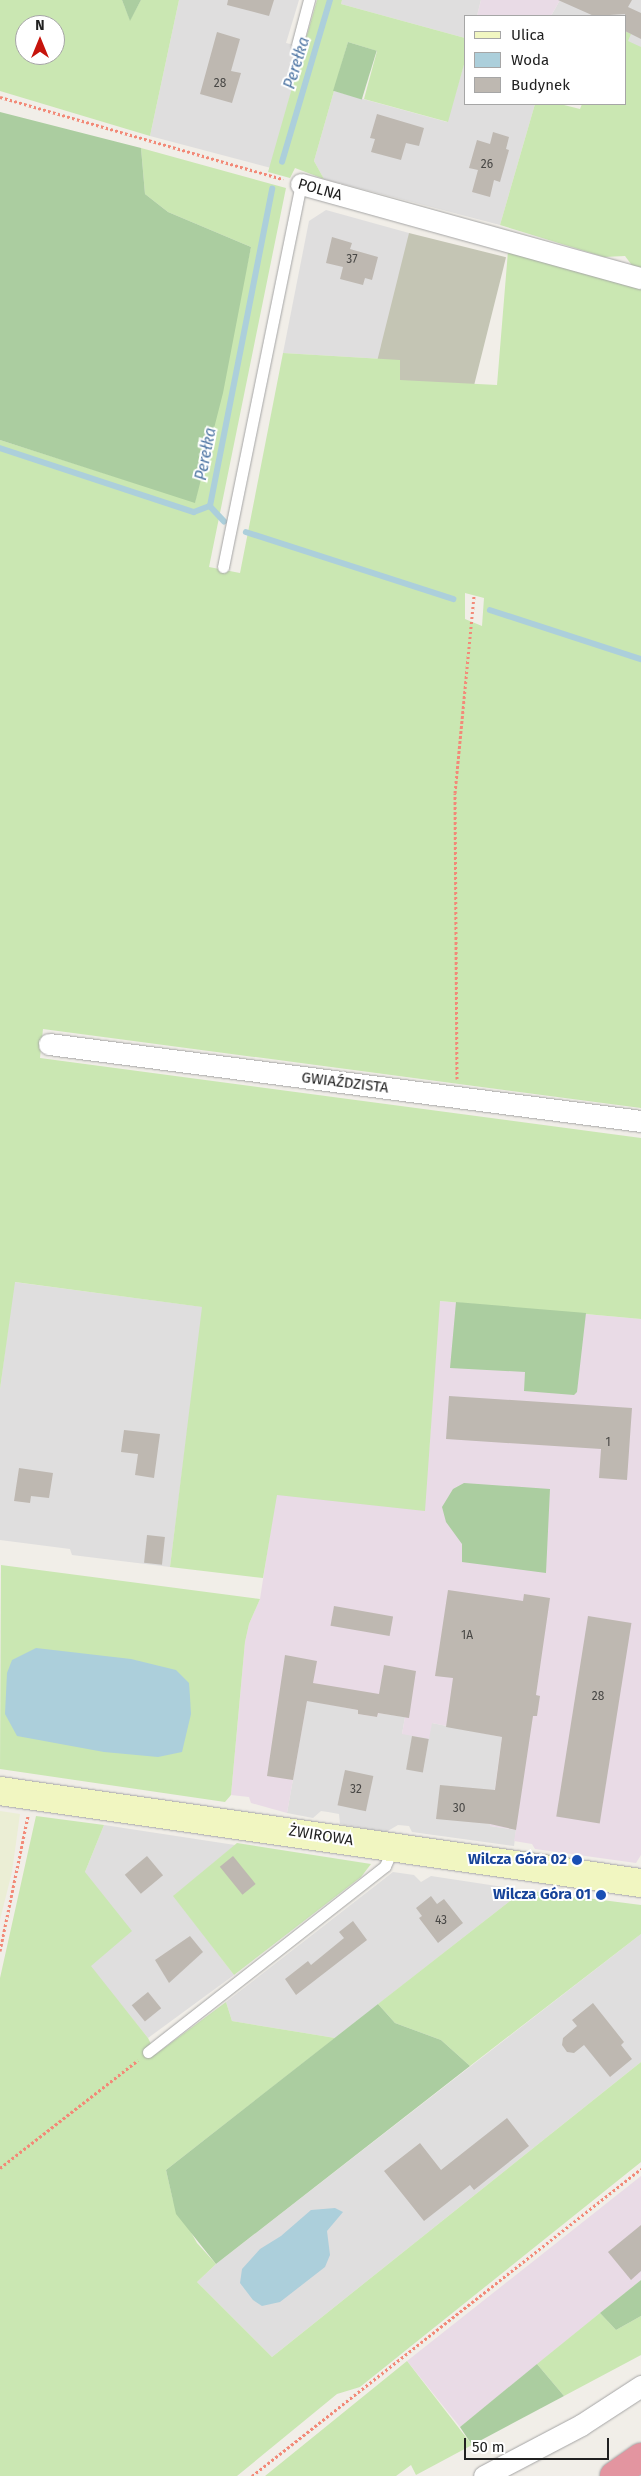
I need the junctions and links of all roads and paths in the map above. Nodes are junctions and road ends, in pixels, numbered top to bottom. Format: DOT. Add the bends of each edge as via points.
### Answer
graph roads {
  1 [pos="309,0"];
  2 [pos="297,45"];
  3 [pos="0,98"];
  4 [pos="301,184"];
  5 [pos="641,278"];
  6 [pos="222,567"];
  7 [pos="474,596"];
  8 [pos="49,1044"];
  9 [pos="456,1097"];
  10 [pos="641,1121"];
  11 [pos="0,1791"];
  12 [pos="32,1796"];
  13 [pos="393,1848"];
  14 [pos="641,1883"];
  15 [pos="0,1951"];
  16 [pos="148,2052"];
  17 [pos="0,2168"];
  18 [pos="641,2169"];
  19 [pos="641,2386"];
  20 [pos="641,2457"];
  21 [pos="252,2476"];
  22 [pos="484,2476"];
  23 [pos="614,2476"];
  1 -- 2 [label="lane"];
  3 -- 4 [label="path, POLNA"];
  4 -- 5 [label="street, POLNA"];
  4 -- 6 [label="lane"];
  7 -- 9 [label="path" via="456,793"];
  8 -- 9 [label="street, GWIAŹDZISTA"];
  9 -- 10 [label="street, GWIAŹDZISTA"];
  11 -- 12 [label="street, ŻWIROWA"];
  12 -- 13 [label="street, ŻWIROWA"];
  12 -- 15 [label="path"];
  13 -- 14 [label="street, ŻWIROWA"];
  13 -- 16 [label="lane" via="385,1866"];
  16 -- 17 [label="path"];
  18 -- 21 [label="path"];
  19 -- 22 [label="street" via="581,2425"];
  20 -- 23 [label="highway"];
}
